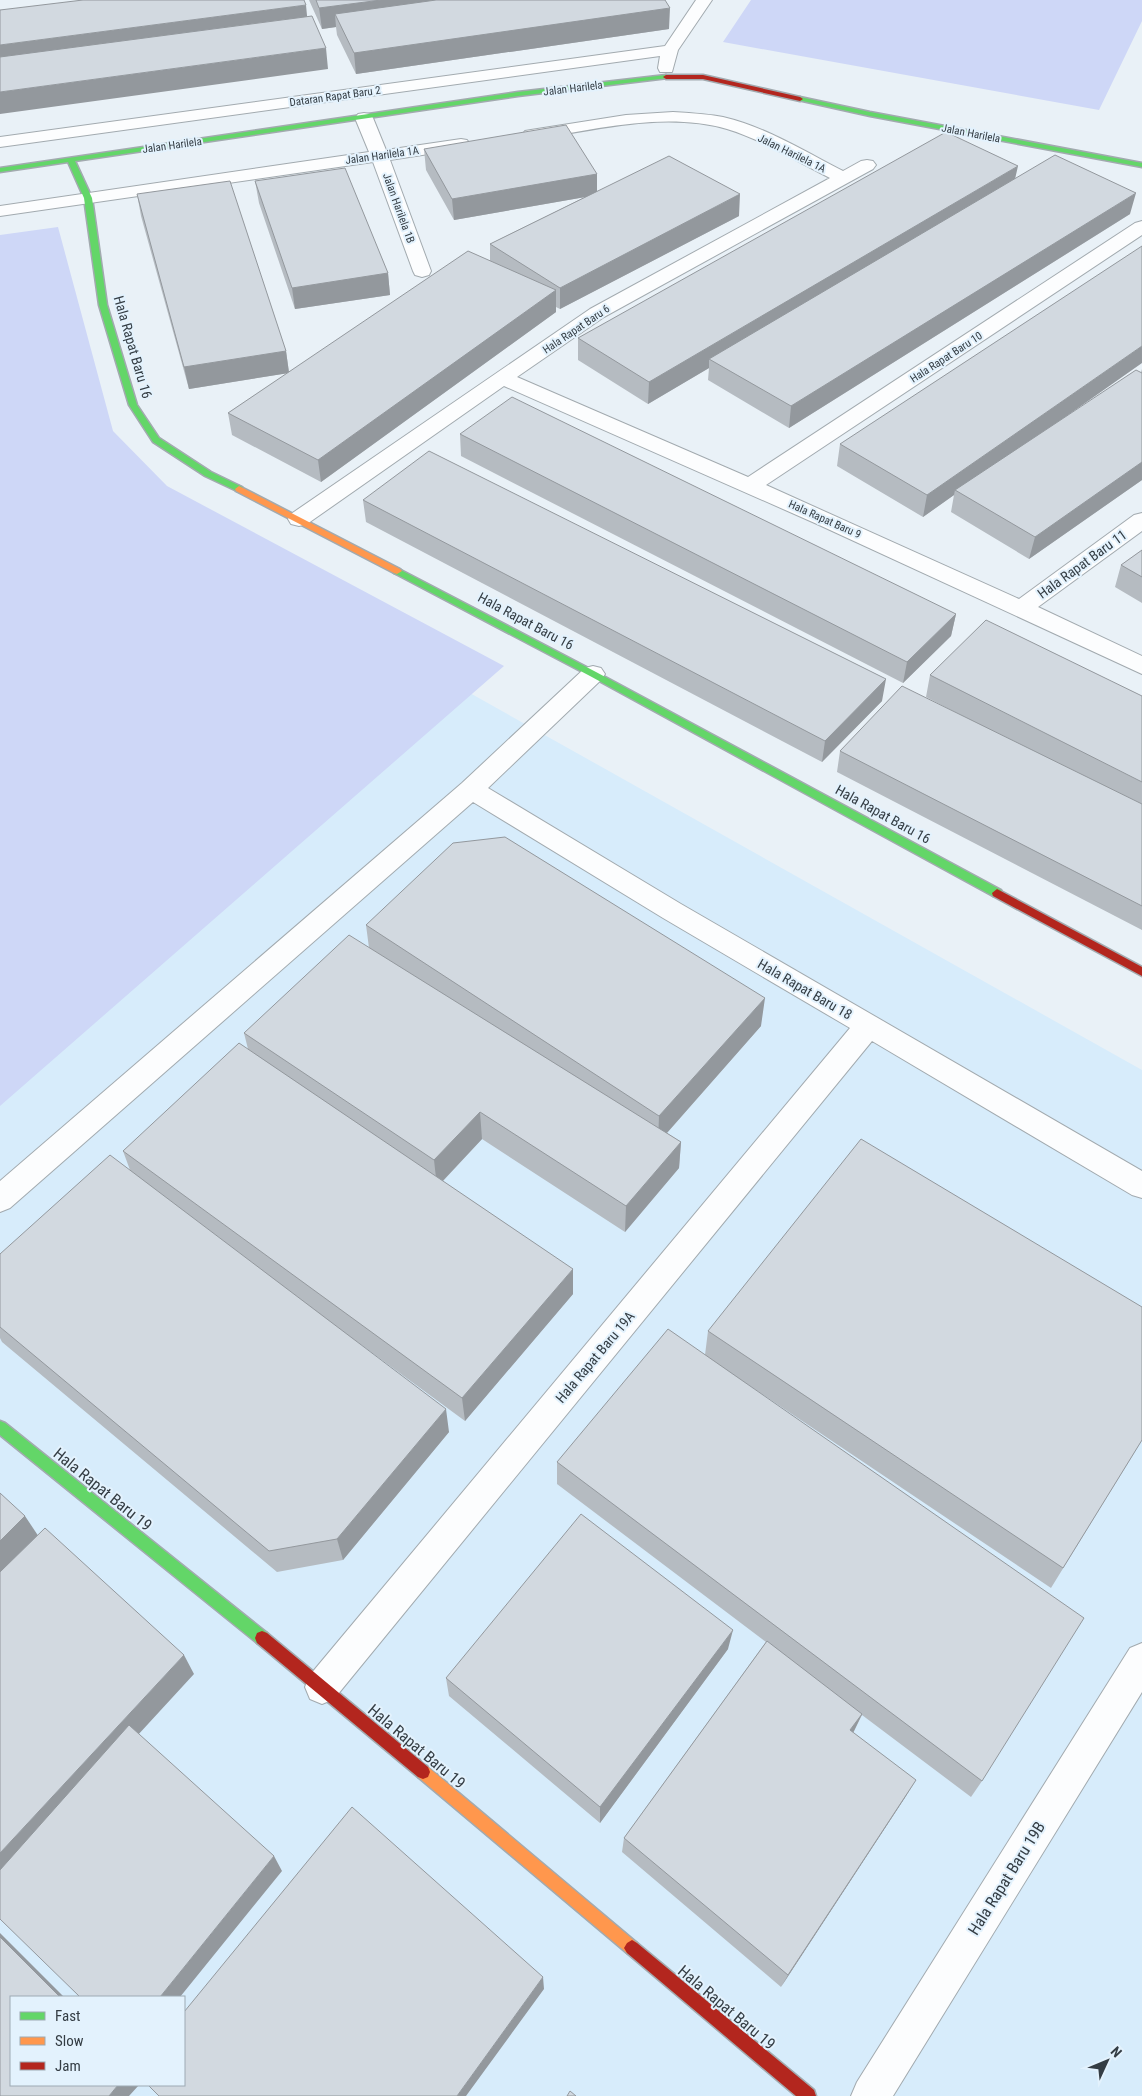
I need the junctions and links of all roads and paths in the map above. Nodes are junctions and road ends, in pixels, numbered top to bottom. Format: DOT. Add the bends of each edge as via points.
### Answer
graph roads {
  1 [pos="704,0"];
  2 [pos="670,50"];
  3 [pos="664,77"];
  4 [pos="364,118"];
  5 [pos="516,137"];
  6 [pos="0,142"];
  7 [pos="477,142"];
  8 [pos="380,156"];
  9 [pos="71,160"];
  10 [pos="867,165"];
  11 [pos="1142,165"];
  12 [pos="0,170"];
  13 [pos="842,178"];
  14 [pos="88,198"];
  15 [pos="0,210"];
  16 [pos="1142,228"];
  17 [pos="422,271"];
  18 [pos="504,379"];
  19 [pos="750,486"];
  20 [pos="299,519"];
  21 [pos="1142,520"];
  22 [pos="1022,608"];
  23 [pos="1142,666"];
  24 [pos="593,674"];
  25 [pos="471,788"];
  26 [pos="1142,972"];
  27 [pos="868,1026"];
  28 [pos="1142,1186"];
  29 [pos="0,1199"];
  30 [pos="0,1427"];
  31 [pos="1142,1660"];
  32 [pos="322,1687"];
  33 [pos="808,2096"];
  34 [pos="871,2096"];
  1 -- 2 [label="street"];
  2 -- 3 [label="street"];
  2 -- 6 [label="street, Dataran Rapat Baru 2"];
  3 -- 4 [label="street, Jalan Harilela" via="518,94"];
  3 -- 11 [label="street, Jalan Harilela" via="703,77 870,114"];
  4 -- 8 [label="street, Jalan Harilela 1B"];
  4 -- 9 [label="street, Jalan Harilela"];
  5 -- 13 [label="street, Jalan Harilela 1A" via="648,117 692,118 722,122 762,138"];
  7 -- 8 [label="street, Jalan Harilela 1A"];
  8 -- 14 [label="street, Jalan Harilela 1A"];
  8 -- 17 [label="street, Jalan Harilela 1B"];
  9 -- 12 [label="street, Jalan Harilela"];
  9 -- 14 [label="street, Hala Rapat Baru 16"];
  10 -- 13 [label="street, Hala Rapat Baru 6"];
  13 -- 18 [label="street, Hala Rapat Baru 6" via="598,313"];
  14 -- 15 [label="street, Jalan Harilela 1A"];
  14 -- 20 [label="street, Hala Rapat Baru 16" via="104,306 133,405 156,440 208,474"];
  16 -- 19 [label="street, Hala Rapat Baru 10"];
  18 -- 19 [label="street, Hala Rapat Baru 9"];
  18 -- 20 [label="street, Hala Rapat Baru 6"];
  19 -- 22 [label="street, Hala Rapat Baru 9"];
  20 -- 24 [label="street, Hala Rapat Baru 16"];
  21 -- 22 [label="street, Hala Rapat Baru 11"];
  22 -- 23 [label="street, Hala Rapat Baru 9"];
  24 -- 25 [label="street"];
  24 -- 26 [label="street, Hala Rapat Baru 16"];
  25 -- 27 [label="street, Hala Rapat Baru 18"];
  25 -- 29 [label="street"];
  27 -- 28 [label="street, Hala Rapat Baru 18"];
  27 -- 32 [label="street, Hala Rapat Baru 19A"];
  30 -- 32 [label="street, Hala Rapat Baru 19"];
  31 -- 34 [label="street, Hala Rapat Baru 19B"];
  32 -- 33 [label="street, Hala Rapat Baru 19"];
}
